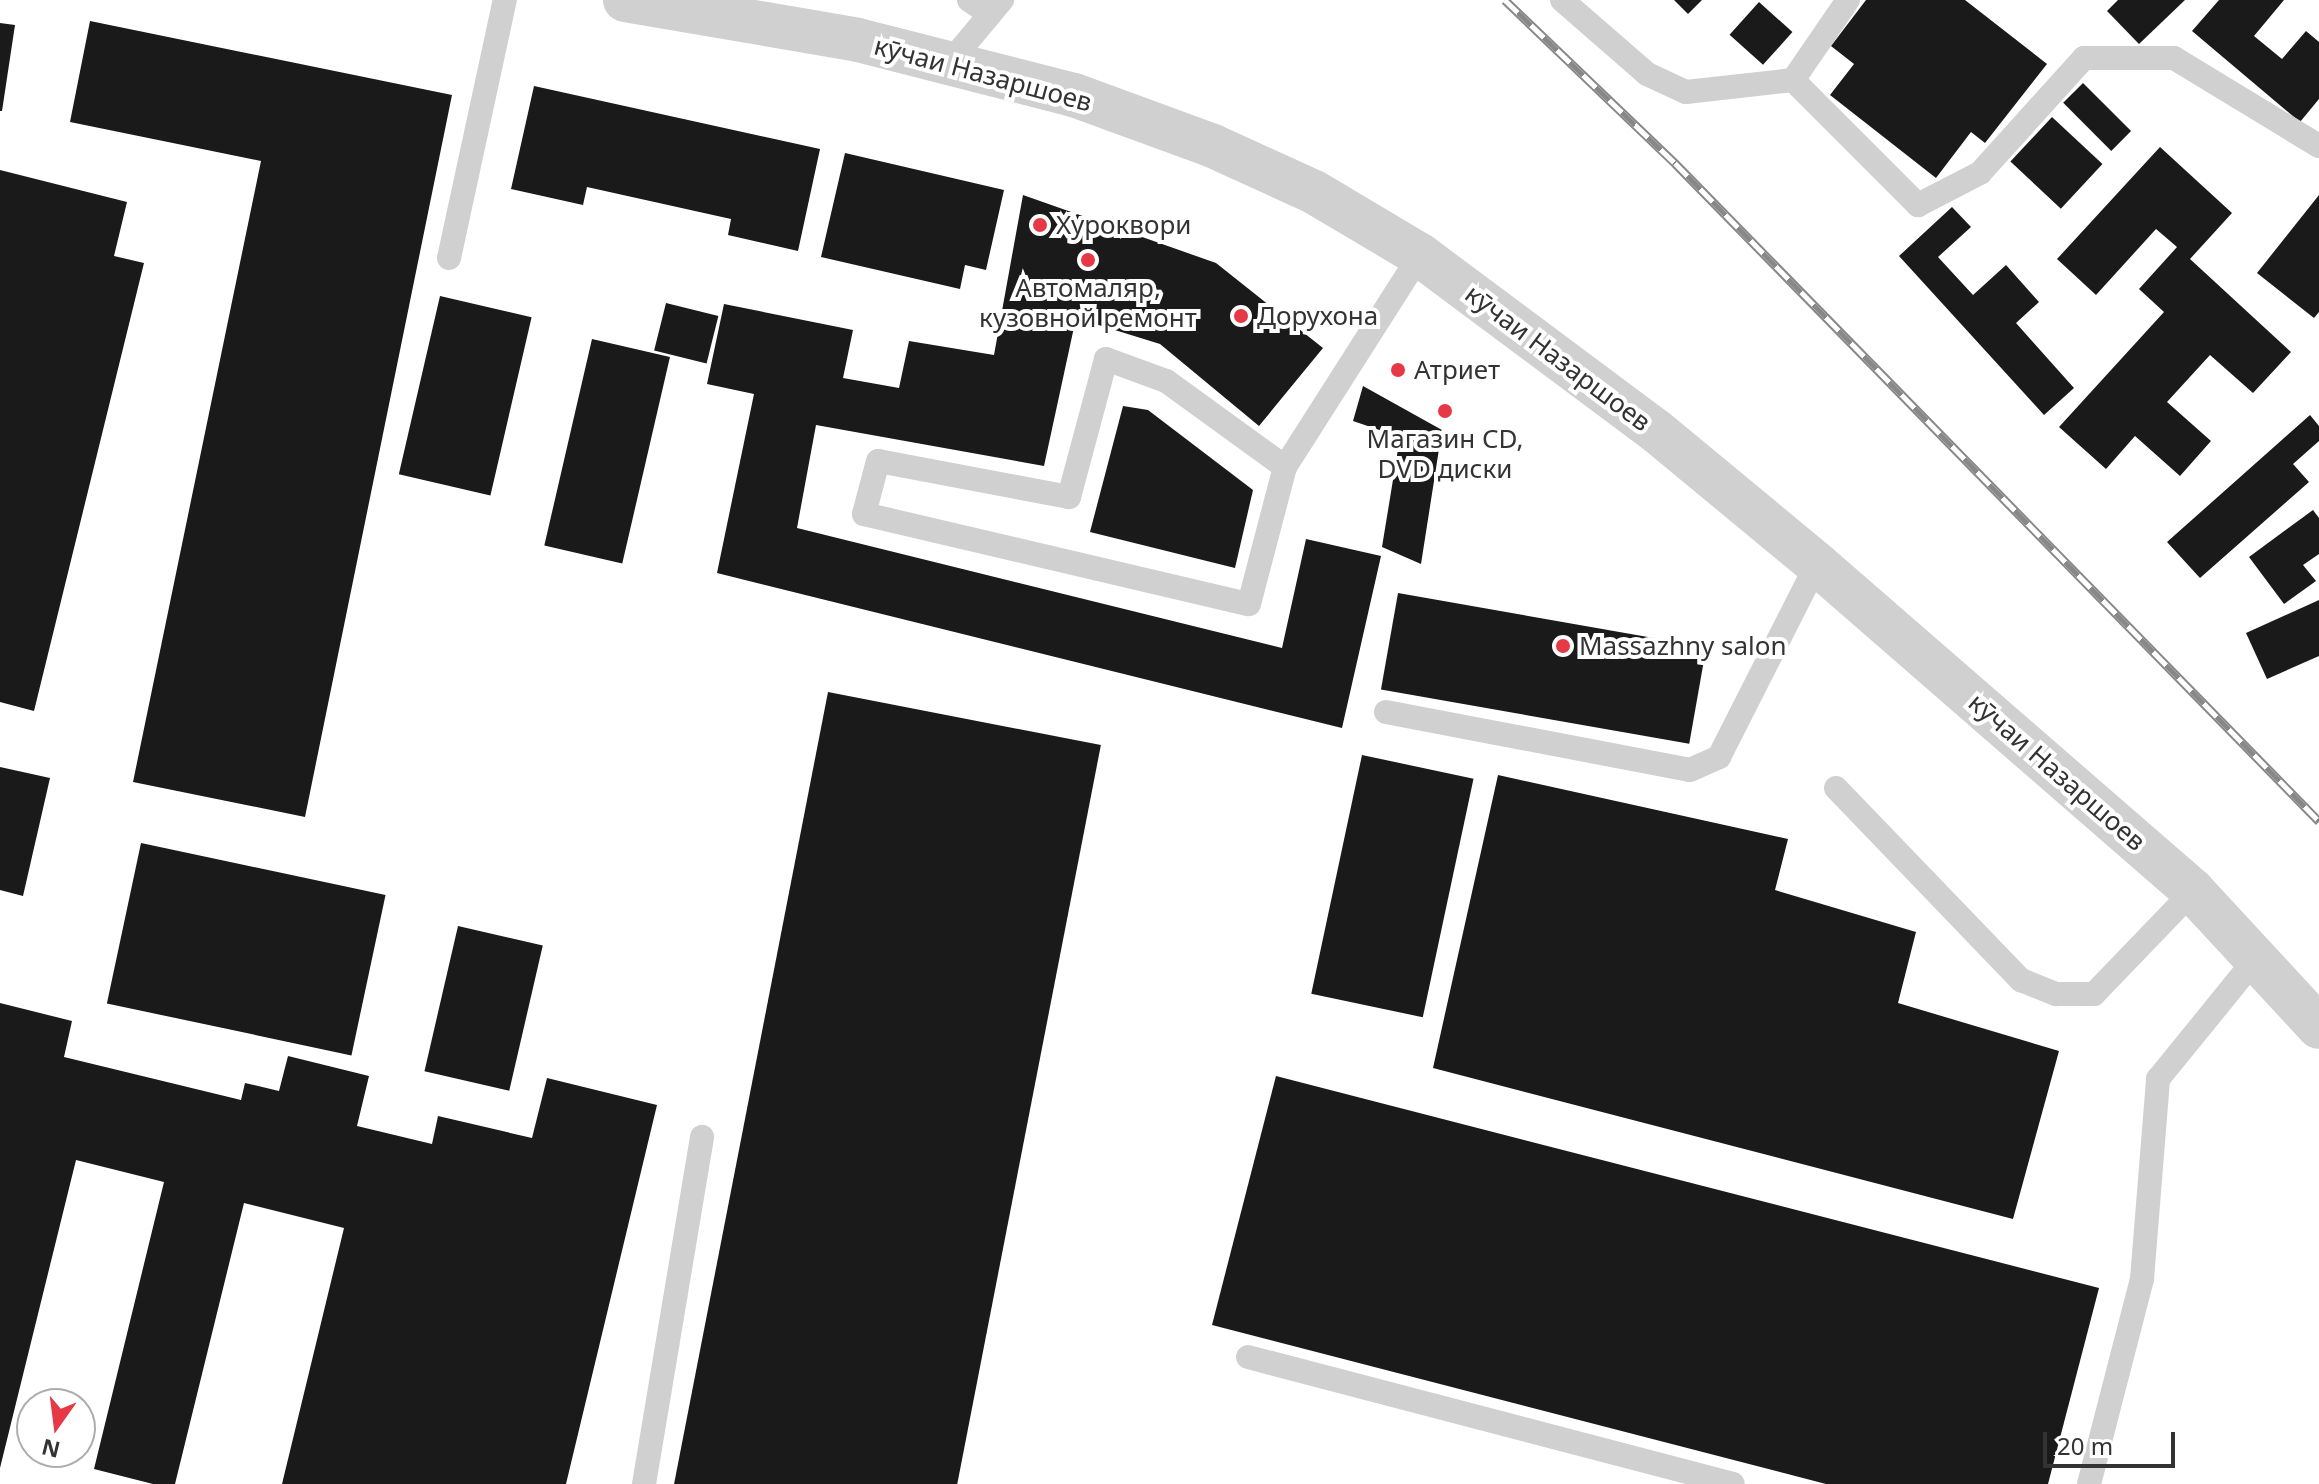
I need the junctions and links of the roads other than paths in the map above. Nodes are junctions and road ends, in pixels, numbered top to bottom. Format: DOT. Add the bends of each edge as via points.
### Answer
graph roads {
  1 [pos="505,0"];
  2 [pos="625,0"];
  3 [pos="969,0"];
  4 [pos="1562,0"];
  5 [pos="1848,0"];
  6 [pos="996,7"];
  7 [pos="951,61"];
  8 [pos="1793,80"];
  9 [pos="2319,146"];
  10 [pos="1420,255"];
  11 [pos="449,258"];
  12 [pos="1285,467"];
  13 [pos="1817,564"];
  14 [pos="1386,712"];
  15 [pos="1836,788"];
  16 [pos="2193,891"];
  17 [pos="2257,957"];
  18 [pos="2319,1027"];
  19 [pos="702,1137"];
  20 [pos="1248,1357"];
  21 [pos="644,1484"];
  22 [pos="1733,1484"];
  23 [pos="2089,1484"];
  1 -- 11 [label="lane"];
  2 -- 7 [label="street, кӯчаи Назаршоев"];
  3 -- 6 [label="lane"];
  4 -- 8 [label="lane" via="1647,74 1686,92"];
  5 -- 8 [label="lane"];
  6 -- 7 [label="lane"];
  7 -- 10 [label="street, кӯчаи Назаршоев" via="1074,95 1213,146 1314,192"];
  8 -- 9 [label="lane" via="1918,205 1980,173 2084,58 2174,58"];
  10 -- 12 [label="lane"];
  10 -- 13 [label="street, кӯчаи Назаршоев" via="1655,430"];
  12 -- 12 [label="lane" via="1249,604 864,514 878,461 1069,497 1106,359 1166,381"];
  13 -- 14 [label="lane" via="1719,757 1690,770"];
  13 -- 16 [label="street, кӯчаи Назаршоев"];
  15 -- 16 [label="lane" via="2021,980 2056,994 2094,994"];
  16 -- 17 [label="street, кӯчаи Назаршоев"];
  17 -- 18 [label="street, кӯчаи Назаршоев"];
  17 -- 23 [label="lane" via="2158,1079 2142,1279"];
  19 -- 21 [label="lane"];
  20 -- 22 [label="lane"];
}
